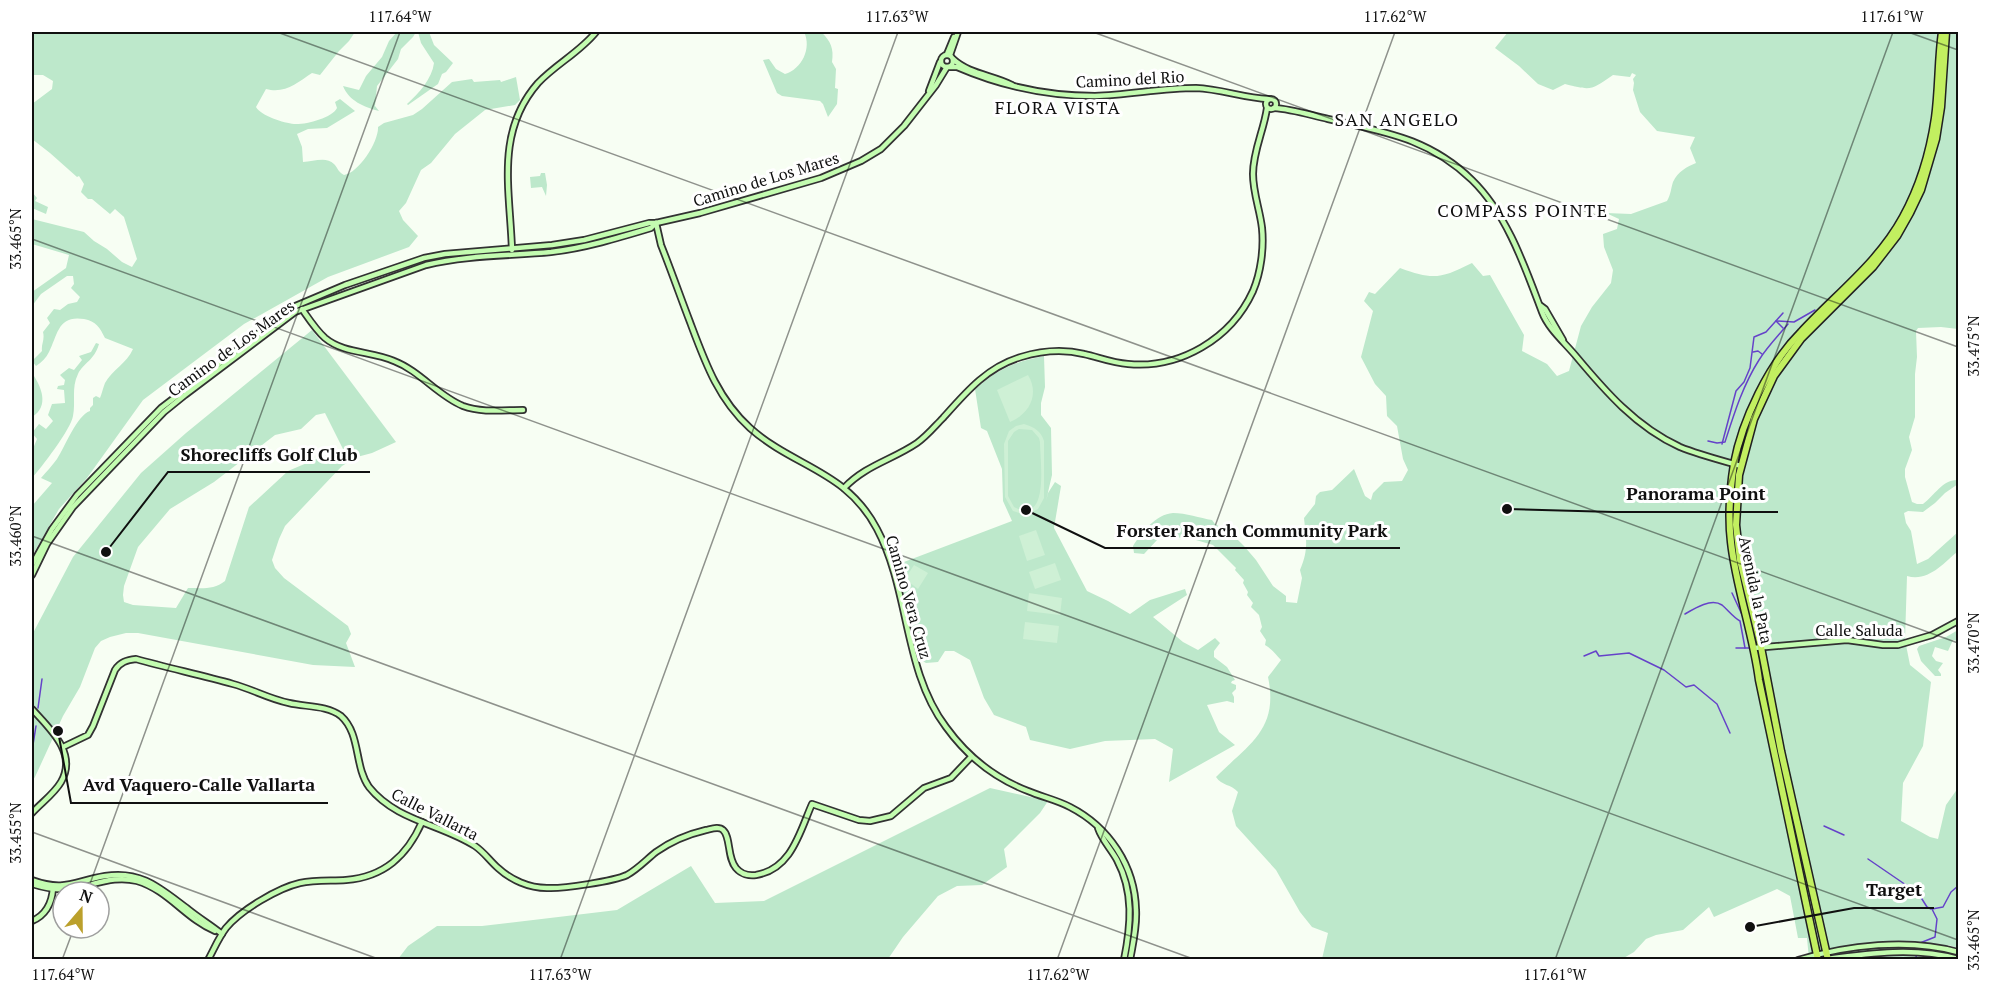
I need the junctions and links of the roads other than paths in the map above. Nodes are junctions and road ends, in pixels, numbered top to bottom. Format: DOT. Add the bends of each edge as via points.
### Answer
graph roads {
  1 [pos="596,32"];
  2 [pos="1944,32"];
  3 [pos="957,34"];
  4 [pos="950,56"];
  5 [pos="940,62"];
  6 [pos="948,67"];
  7 [pos="1014,86"];
  8 [pos="927,96"];
  9 [pos="1246,96"];
  10 [pos="1271,106"];
  11 [pos="656,223"];
  12 [pos="512,248"];
  13 [pos="513,254"];
  14 [pos="300,307"];
  15 [pos="523,410"];
  16 [pos="1737,465"];
  17 [pos="844,488"];
  18 [pos="32,565"];
  19 [pos="32,575"];
  20 [pos="1959,621"];
  21 [pos="1757,647"];
  22 [pos="32,709"];
  23 [pos="63,747"];
  24 [pos="972,757"];
  25 [pos="32,813"];
  26 [pos="422,822"];
  27 [pos="1098,828"];
  28 [pos="88,880"];
  29 [pos="32,882"];
  30 [pos="51,887"];
  31 [pos="51,895"];
  32 [pos="32,921"];
  33 [pos="222,934"];
  34 [pos="1959,952"];
  35 [pos="1818,957"];
  36 [pos="1827,958"];
  37 [pos="1959,959"];
  38 [pos="208,960"];
  39 [pos="1124,960"];
  40 [pos="1130,960"];
  41 [pos="1798,960"];
  1 -- 12 [label="main road" via="539,83 513,126 508,166"];
  2 -- 16 [label="highway, Avenida la Pata" via="1932,134 1912,200 1881,250 1799,333 1774,367 1747,420"];
  3 -- 4 [label="main road"];
  4 -- 5 [label="main road" via="942,56"];
  4 -- 6 [label="main road" via="952,65"];
  4 -- 7 [label="main road, Camino del Rio" via="958,64"];
  5 -- 6 [label="main road"];
  5 -- 8 [label="main road, Camino de Los Mares"];
  6 -- 7 [label="main road, Camino del Rio"];
  6 -- 8 [label="main road, Camino de Los Mares"];
  7 -- 9 [label="main road, Camino del Rio" via="1095,96 1188,88"];
  8 -- 11 [label="main road, Camino de Los Mares" via="881,149 845,169"];
  9 -- 10 [label="main road, Camino del Rio"];
  9 -- 10 [label="main road, Camino del Rio" via="1272,99"];
  10 -- 16 [label="main road, Camino del Rio" via="1394,134 1433,151 1461,171 1485,194 1503,221 1541,306 1564,343 1617,403 1642,425 1679,446"];
  10 -- 17 [label="main road" via="1257,144 1253,174 1262,228 1260,265 1253,291 1212,342 1176,360 1143,365 1066,351 1017,358 981,377 921,440 863,471"];
  11 -- 12 [label="main road, Camino de Los Mares" via="584,240"];
  11 -- 13 [label="main road, Camino de Los Mares" via="651,228 590,246"];
  11 -- 17 [label="main road, Camino Vera Cruz" via="677,289 720,393 737,415 767,441"];
  12 -- 13 [label="main road"];
  12 -- 14 [label="main road, Camino de Los Mares" via="424,258 345,285"];
  13 -- 14 [label="main road, Camino de Los Mares" via="426,264"];
  14 -- 15 [label="main road" via="331,342 394,360 461,405 483,410"];
  14 -- 18 [label="main road, Camino de Los Mares" via="161,408 77,495"];
  14 -- 19 [label="main road, Camino de Los Mares" via="164,412 73,507 46,544"];
  16 -- 21 [label="highway, Avenida la Pata" via="1731,540"];
  17 -- 24 [label="main road, Camino Vera Cruz" via="866,512 885,547 923,686 945,727"];
  20 -- 21 [label="main road, Calle Saluda" via="1932,635 1898,645 1847,640"];
  21 -- 35 [label="highway, Avenida la Pata" via="1759,680"];
  21 -- 36 [label="highway, Avenida la Pata"];
  22 -- 23 [label="main road"];
  23 -- 25 [label="main road" via="66,768 62,780"];
  23 -- 26 [label="main road, Calle Vallarta" via="88,735 117,666 136,659 234,684 287,703 328,710 341,717 351,730 367,784 379,799"];
  24 -- 26 [label="main road, Calle Vallarta" via="951,778 924,789 891,816 859,820 812,804 789,855 775,868 753,876 736,868 727,836 719,828 679,839 628,874 609,880 548,889 529,886 507,876 474,845"];
  24 -- 27 [label="main road, Camino Vera Cruz" via="1016,786 1073,808"];
  26 -- 33 [label="main road" via="409,848 392,865 350,880 299,883 237,917"];
  27 -- 39 [label="main road, Camino Vera Cruz" via="1121,867 1129,894"];
  27 -- 40 [label="main road, Camino Vera Cruz" via="1114,843 1132,882 1137,909"];
  28 -- 33 [label="main road" via="118,874 141,878 160,887"];
  29 -- 30 [label="main road"];
  31 -- 32 [label="main road" via="48,908"];
  33 -- 38 [label="main road"];
  34 -- 36 [label="main road" via="1922,945 1881,946"];
  35 -- 36 [label="main road"];
  35 -- 41 [label="main road"];
  36 -- 37 [label="main road" via="1925,952"];
}
